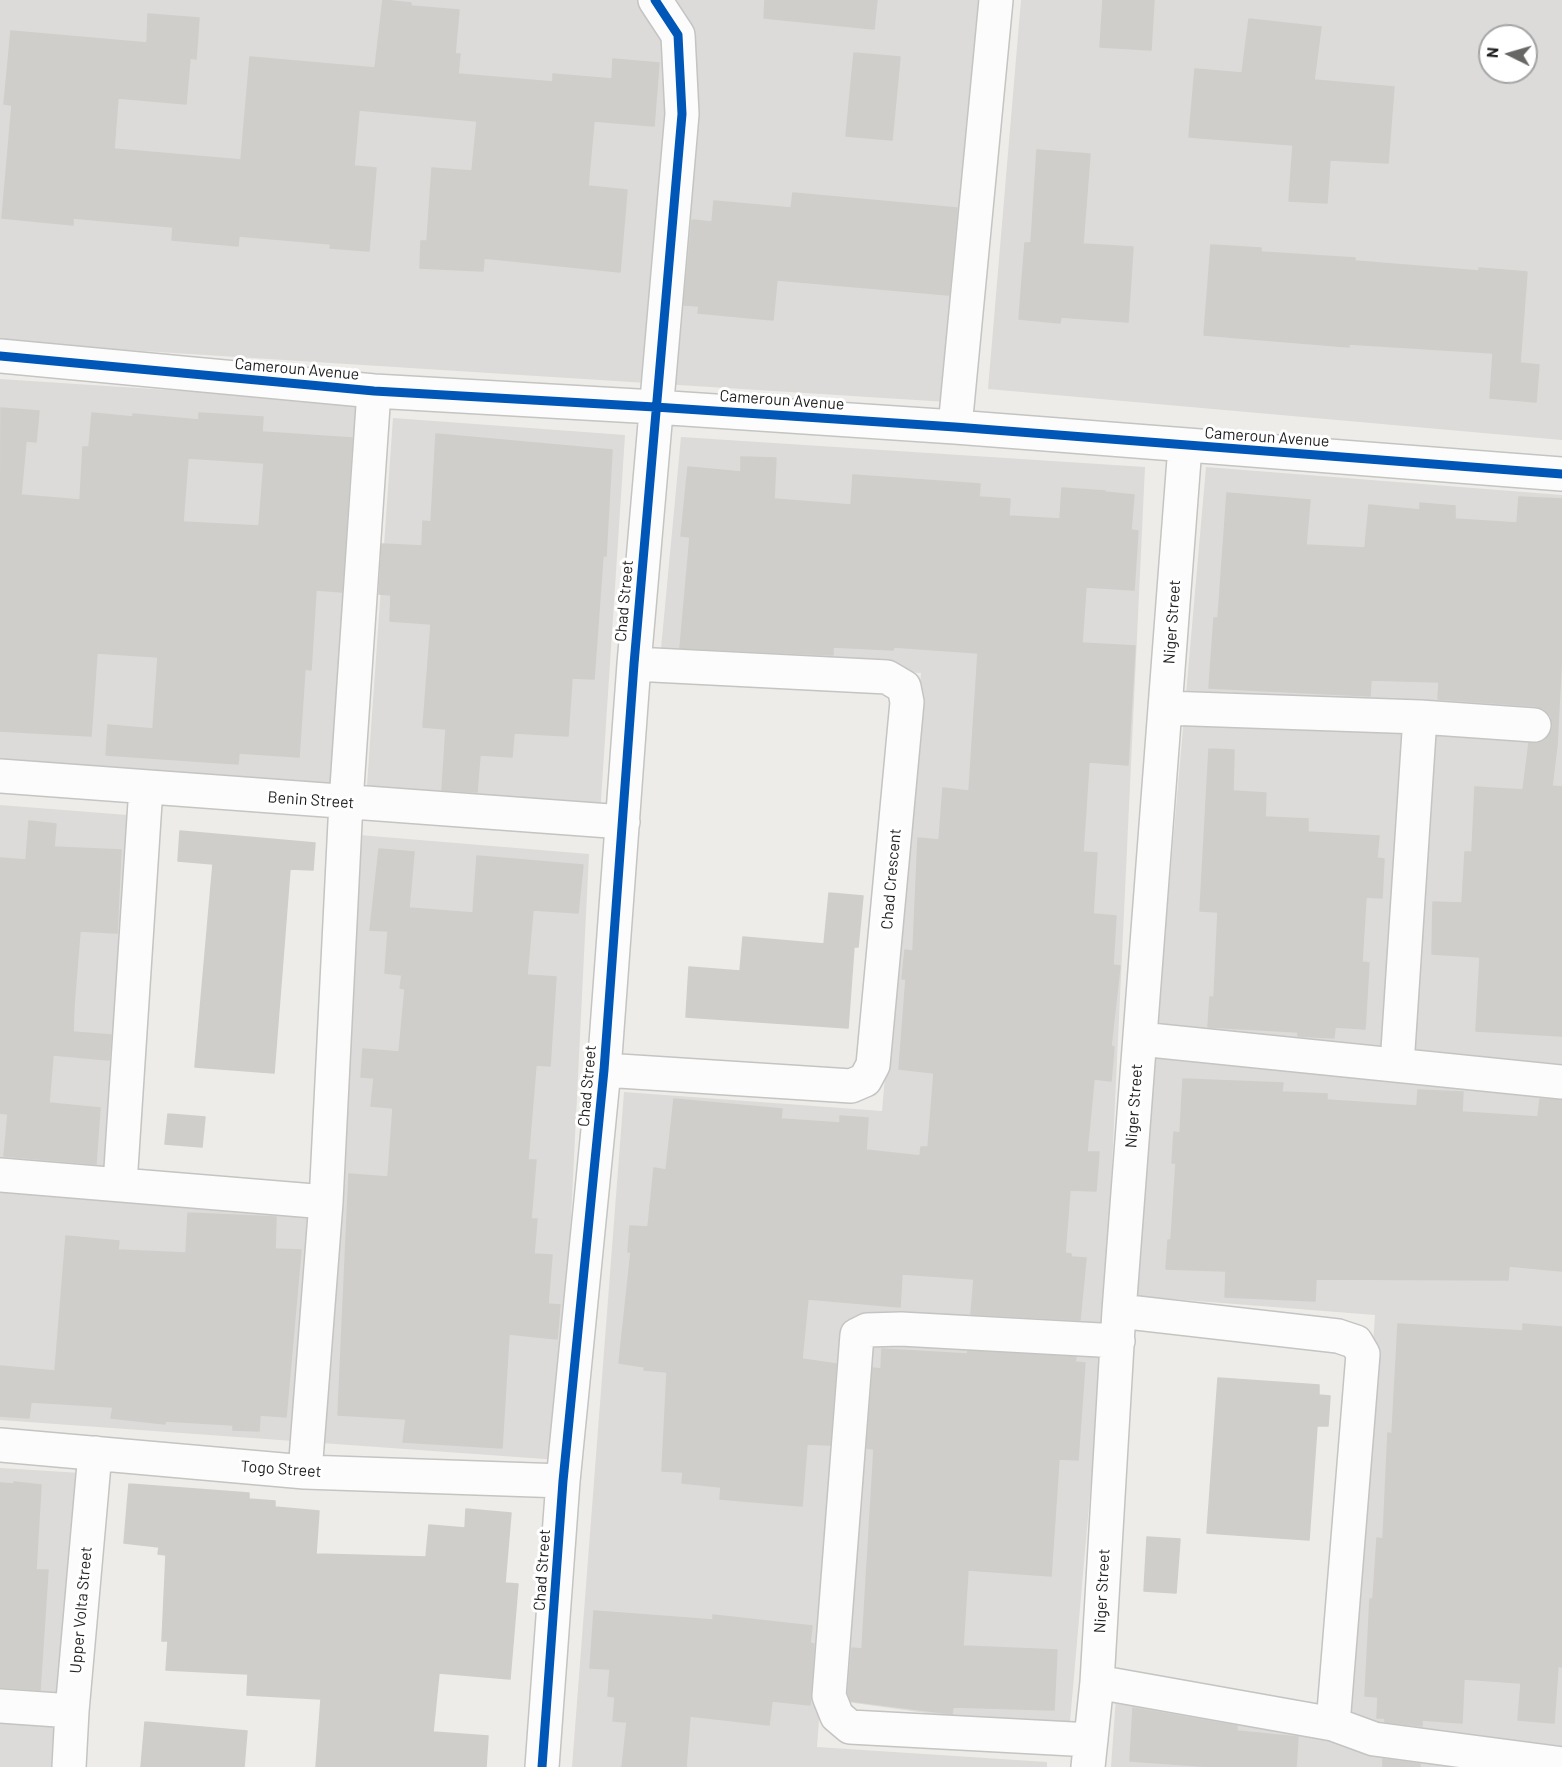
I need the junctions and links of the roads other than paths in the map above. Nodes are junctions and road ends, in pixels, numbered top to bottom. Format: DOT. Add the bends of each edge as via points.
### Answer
graph roads {
  1 [pos="655,0"];
  2 [pos="996,0"];
  3 [pos="0,356"];
  4 [pos="374,391"];
  5 [pos="655,407"];
  6 [pos="955,427"];
  7 [pos="1185,446"];
  8 [pos="1562,474"];
  9 [pos="634,664"];
  10 [pos="1165,708"];
  11 [pos="1420,717"];
  12 [pos="1534,725"];
  13 [pos="0,776"];
  14 [pos="146,787"];
  15 [pos="346,802"];
  16 [pos="623,822"];
  17 [pos="1140,1039"];
  18 [pos="1397,1065"];
  19 [pos="604,1070"];
  20 [pos="1562,1082"];
  21 [pos="0,1175"];
  22 [pos="120,1184"];
  23 [pos="326,1202"];
  24 [pos="1118,1326"];
  25 [pos="0,1445"];
  26 [pos="95,1453"];
  27 [pos="305,1472"];
  28 [pos="563,1481"];
  29 [pos="1097,1682"];
  30 [pos="0,1706"];
  31 [pos="72,1711"];
  32 [pos="1333,1724"];
  33 [pos="1090,1754"];
  34 [pos="1562,1764"];
  35 [pos="69,1767"];
  36 [pos="542,1767"];
  1 -- 5 [label="street, Chad Street" via="678,35 682,114"];
  2 -- 6 [label="street"];
  3 -- 4 [label="street, Cameroun Avenue"];
  4 -- 5 [label="street, Cameroun Avenue"];
  4 -- 15 [label="street"];
  5 -- 6 [label="street, Cameroun Avenue"];
  5 -- 9 [label="street, Chad Street"];
  6 -- 7 [label="street, Cameroun Avenue"];
  7 -- 8 [label="street, Cameroun Avenue"];
  7 -- 10 [label="street, Niger Street"];
  9 -- 16 [label="street, Chad Street"];
  9 -- 19 [label="street, Chad Crescent" via="887,677 904,687 907,702 873,1065 865,1080 852,1086"];
  10 -- 11 [label="street"];
  10 -- 17 [label="street, Niger Street"];
  11 -- 12 [label="street"];
  11 -- 18 [label="street"];
  13 -- 14 [label="street, Benin Street"];
  14 -- 15 [label="street, Benin Street"];
  14 -- 22 [label="street"];
  15 -- 16 [label="street, Benin Street"];
  15 -- 23 [label="street"];
  16 -- 19 [label="street, Chad Street"];
  17 -- 18 [label="street"];
  17 -- 24 [label="street, Niger Street"];
  18 -- 20 [label="street"];
  19 -- 28 [label="street, Chad Street"];
  21 -- 22 [label="street"];
  22 -- 23 [label="street"];
  23 -- 27 [label="street"];
  24 -- 29 [label="street, Niger Street"];
  24 -- 32 [label="street" via="1338,1336 1356,1342 1363,1354"];
  24 -- 33 [label="street" via="867,1330 858,1335 829,1696 837,1716 850,1726"];
  25 -- 26 [label="street, Togo Street"];
  26 -- 27 [label="street, Togo Street"];
  26 -- 31 [label="street, Upper Volta Street"];
  27 -- 28 [label="street, Togo Street"];
  28 -- 36 [label="street, Chad Street"];
  29 -- 32 [label="street"];
  29 -- 33 [label="street, Niger Street"];
  30 -- 31 [label="street"];
  31 -- 35 [label="street, Upper Volta Street"];
  32 -- 34 [label="street" via="1374,1739"];
}
